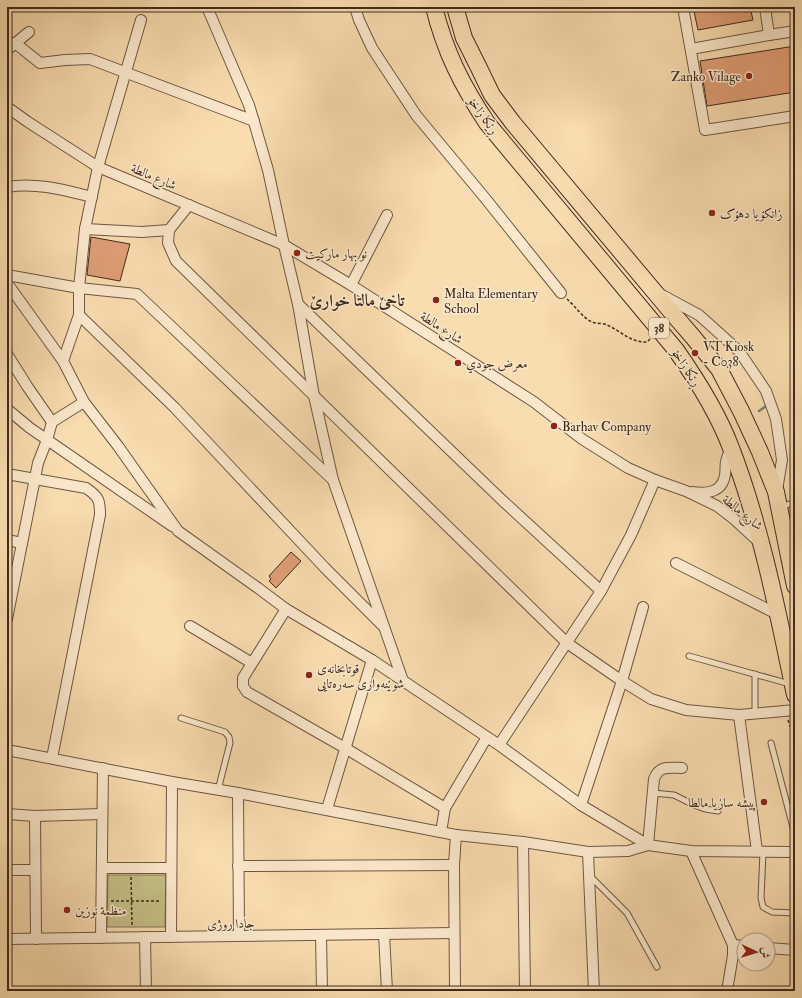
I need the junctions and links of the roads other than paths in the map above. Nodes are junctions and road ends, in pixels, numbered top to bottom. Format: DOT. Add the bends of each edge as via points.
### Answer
graph roads {
  1 [pos="207,7"];
  2 [pos="356,7"];
  3 [pos="434,7"];
  4 [pos="455,7"];
  5 [pos="683,7"];
  6 [pos="765,7"];
  7 [pos="141,20"];
  8 [pos="795,31"];
  9 [pos="29,32"];
  10 [pos="769,35"];
  11 [pos="11,47"];
  12 [pos="691,49"];
  13 [pos="125,71"];
  14 [pos="7,107"];
  15 [pos="795,116"];
  16 [pos="254,120"];
  17 [pos="98,167"];
  18 [pos="7,187"];
  19 [pos="92,197"];
  20 [pos="189,205"];
  21 [pos="387,216"];
  22 [pos="85,229"];
  23 [pos="169,230"];
  24 [pos="284,245"];
  25 [pos="7,275"];
  26 [pos="7,283"];
  27 [pos="352,285"];
  28 [pos="79,288"];
  29 [pos="654,291"];
  30 [pos="561,293"];
  31 [pos="298,304"];
  32 [pos="79,315"];
  33 [pos="693,336"];
  34 [pos="676,350"];
  35 [pos="7,354"];
  36 [pos="63,361"];
  37 [pos="314,396"];
  38 [pos="84,402"];
  39 [pos="7,409"];
  40 [pos="52,422"];
  41 [pos="48,440"];
  42 [pos="731,447"];
  43 [pos="7,474"];
  44 [pos="35,479"];
  45 [pos="333,480"];
  46 [pos="655,480"];
  47 [pos="686,491"];
  48 [pos="776,492"];
  49 [pos="795,502"];
  50 [pos="780,507"];
  51 [pos="178,530"];
  52 [pos="7,540"];
  53 [pos="22,543"];
  54 [pos="760,543"];
  55 [pos="676,563"];
  56 [pos="794,581"];
  57 [pos="601,591"];
  58 [pos="643,607"];
  59 [pos="286,609"];
  60 [pos="779,615"];
  61 [pos="7,619"];
  62 [pos="190,626"];
  63 [pos="384,626"];
  64 [pos="567,643"];
  65 [pos="690,656"];
  66 [pos="372,660"];
  67 [pos="252,663"];
  68 [pos="755,674"];
  69 [pos="403,681"];
  70 [pos="622,681"];
  71 [pos="794,690"];
  72 [pos="795,710"];
  73 [pos="755,714"];
  74 [pos="739,715"];
  75 [pos="181,718"];
  76 [pos="487,737"];
  77 [pos="771,743"];
  78 [pos="499,745"];
  79 [pos="345,748"];
  80 [pos="7,750"];
  81 [pos="52,758"];
  82 [pos="102,768"];
  83 [pos="682,768"];
  84 [pos="172,782"];
  85 [pos="218,790"];
  86 [pos="238,793"];
  87 [pos="653,793"];
  88 [pos="581,805"];
  89 [pos="445,808"];
  90 [pos="326,810"];
  91 [pos="718,811"];
  92 [pos="7,814"];
  93 [pos="102,814"];
  94 [pos="35,816"];
  95 [pos="441,832"];
  96 [pos="456,835"];
  97 [pos="795,835"];
  98 [pos="523,842"];
  99 [pos="648,845"];
  100 [pos="691,851"];
  101 [pos="760,851"];
  102 [pos="588,852"];
  103 [pos="795,852"];
  104 [pos="454,865"];
  105 [pos="238,866"];
  106 [pos="102,868"];
  107 [pos="171,868"];
  108 [pos="7,870"];
  109 [pos="36,870"];
  110 [pos="589,875"];
  111 [pos="795,913"];
  112 [pos="454,933"];
  113 [pos="384,934"];
  114 [pos="322,935"];
  115 [pos="239,936"];
  116 [pos="145,937"];
  117 [pos="171,937"];
  118 [pos="101,938"];
  119 [pos="7,939"];
  120 [pos="36,939"];
  121 [pos="733,945"];
  122 [pos="736,945"];
  123 [pos="776,949"];
  124 [pos="795,950"];
  125 [pos="657,967"];
  126 [pos="146,991"];
  127 [pos="322,991"];
  128 [pos="387,991"];
  129 [pos="455,991"];
  130 [pos="525,991"];
  131 [pos="594,991"];
  132 [pos="727,991"];
  1 -- 16 [label="street"];
  2 -- 30 [label="street" via="372,48 416,115"];
  3 -- 34 [label="highway, ڕێکا زاخۆ / 38" via="450,58 487,123"];
  4 -- 29 [label="highway, ڕێکا زاخۆ / 38" via="464,38 492,95 513,124"];
  5 -- 12 [label="street"];
  6 -- 10 [label="street"];
  7 -- 13 [label="street"];
  8 -- 10 [label="street"];
  9 -- 11 [label="street"];
  10 -- 12 [label="street"];
  11 -- 13 [label="street" via="40,63 90,59"];
  12 -- 15 [label="street" via="705,130"];
  13 -- 16 [label="street"];
  13 -- 17 [label="street"];
  14 -- 17 [label="street, شارع مالطة"];
  16 -- 24 [label="street"];
  17 -- 19 [label="street"];
  17 -- 20 [label="street, شارع مالطة"];
  18 -- 19 [label="street" via="46,186"];
  19 -- 22 [label="street"];
  20 -- 23 [label="street"];
  20 -- 24 [label="street, شارع مالطة"];
  21 -- 27 [label="street"];
  22 -- 23 [label="street" via="142,232"];
  22 -- 28 [label="street"];
  23 -- 37 [label="street" via="168,243 176,261"];
  24 -- 27 [label="street, شارع مالطة"];
  24 -- 31 [label="street"];
  25 -- 28 [label="street"];
  26 -- 36 [label="street"];
  27 -- 46 [label="street, شارع مالطة" via="534,402 582,439 628,468"];
  28 -- 32 [label="street"];
  28 -- 45 [label="street" via="137,294"];
  29 -- 33 [label="highway, ڕێکا زاخۆ / 38"];
  29 -- 48 [label="street" via="700,315 739,351 766,391 776,419 782,460"];
  31 -- 37 [label="street"];
  31 -- 57 [label="street" via="503,501"];
  32 -- 36 [label="street"];
  32 -- 63 [label="street" via="175,408 325,568"];
  33 -- 34 [label="highway"];
  33 -- 48 [label="highway, ڕێکا زاخۆ / 38" via="719,369 760,452"];
  34 -- 42 [label="highway, ڕێکا زاخۆ / 38" via="718,418"];
  35 -- 40 [label="street"];
  36 -- 38 [label="street"];
  37 -- 45 [label="street"];
  37 -- 64 [label="street"];
  38 -- 40 [label="street"];
  38 -- 51 [label="street"];
  39 -- 41 [label="street"];
  40 -- 41 [label="street"];
  41 -- 44 [label="street" via="38,463"];
  41 -- 51 [label="street"];
  42 -- 47 [label="street, شارع مالطة" via="725,464 724,481 718,489 706,493"];
  42 -- 54 [label="highway, ڕێکا زاخۆ / 38"];
  43 -- 44 [label="street"];
  44 -- 53 [label="street"];
  44 -- 81 [label="street" via="86,488 95,494 100,502 100,515"];
  45 -- 63 [label="street"];
  46 -- 47 [label="street, شارع مالطة"];
  46 -- 57 [label="street" via="631,535"];
  47 -- 54 [label="street, شارع مالطة" via="717,506"];
  48 -- 50 [label="highway, ڕێکا زاخۆ / 38"];
  49 -- 50 [label="lane"];
  50 -- 56 [label="highway, ڕێکا زاخۆ / 38"];
  51 -- 59 [label="street"];
  52 -- 53 [label="street"];
  53 -- 61 [label="street"];
  54 -- 60 [label="highway, ڕێکا زاخۆ / 38"];
  55 -- 60 [label="street"];
  57 -- 64 [label="street"];
  58 -- 70 [label="street"];
  59 -- 66 [label="street"];
  59 -- 67 [label="street"];
  60 -- 71 [label="highway, ڕێکا زاخۆ / 38"];
  62 -- 67 [label="street"];
  63 -- 69 [label="street"];
  64 -- 70 [label="street"];
  64 -- 78 [label="street"];
  65 -- 68 [label="lane"];
  66 -- 69 [label="street"];
  66 -- 79 [label="street"];
  67 -- 79 [label="street" via="243,678 243,686 247,692"];
  68 -- 71 [label="lane"];
  68 -- 73 [label="lane"];
  69 -- 76 [label="street"];
  70 -- 74 [label="street" via="651,699 686,710"];
  70 -- 88 [label="street"];
  72 -- 73 [label="street"];
  73 -- 74 [label="street"];
  74 -- 101 [label="street"];
  75 -- 85 [label="lane" via="225,732 229,737 230,744"];
  76 -- 78 [label="street"];
  76 -- 89 [label="street"];
  77 -- 97 [label="lane"];
  78 -- 88 [label="street"];
  79 -- 89 [label="street"];
  79 -- 90 [label="street"];
  80 -- 81 [label="street"];
  81 -- 82 [label="street"];
  82 -- 84 [label="street"];
  82 -- 93 [label="street"];
  83 -- 87 [label="street" via="662,769 657,772"];
  84 -- 85 [label="street"];
  84 -- 107 [label="street"];
  85 -- 86 [label="street"];
  86 -- 90 [label="street"];
  86 -- 105 [label="street"];
  87 -- 91 [label="lane" via="674,794 704,809"];
  87 -- 99 [label="street"];
  88 -- 99 [label="street"];
  89 -- 95 [label="street"];
  90 -- 95 [label="street"];
  92 -- 94 [label="street"];
  93 -- 94 [label="street"];
  93 -- 106 [label="street"];
  94 -- 109 [label="street"];
  95 -- 96 [label="street"];
  96 -- 98 [label="street"];
  96 -- 104 [label="street"];
  98 -- 102 [label="street"];
  98 -- 130 [label="street"];
  99 -- 100 [label="street"];
  99 -- 102 [label="street" via="628,851"];
  100 -- 101 [label="street"];
  100 -- 121 [label="street"];
  101 -- 103 [label="street"];
  101 -- 111 [label="lane" via="763,907 772,912"];
  102 -- 110 [label="street"];
  104 -- 105 [label="street"];
  104 -- 112 [label="street"];
  105 -- 115 [label="street"];
  106 -- 107 [label="street"];
  106 -- 118 [label="street"];
  107 -- 117 [label="street"];
  108 -- 109 [label="street"];
  109 -- 120 [label="street"];
  110 -- 125 [label="lane" via="627,913"];
  110 -- 131 [label="street"];
  112 -- 113 [label="street, جادا روژی"];
  112 -- 129 [label="street"];
  113 -- 114 [label="street, جادا روژی"];
  113 -- 128 [label="street"];
  114 -- 115 [label="street, جادا روژی"];
  114 -- 127 [label="street"];
  115 -- 117 [label="street, جادا روژی"];
  116 -- 117 [label="street, جادا روژی"];
  116 -- 118 [label="street, جادا روژی"];
  116 -- 126 [label="street"];
  118 -- 120 [label="street, جادا روژی"];
  119 -- 120 [label="street, جادا روژی"];
  121 -- 122 [label="street"];
  121 -- 132 [label="street"];
  123 -- 124 [label="street"];
}
